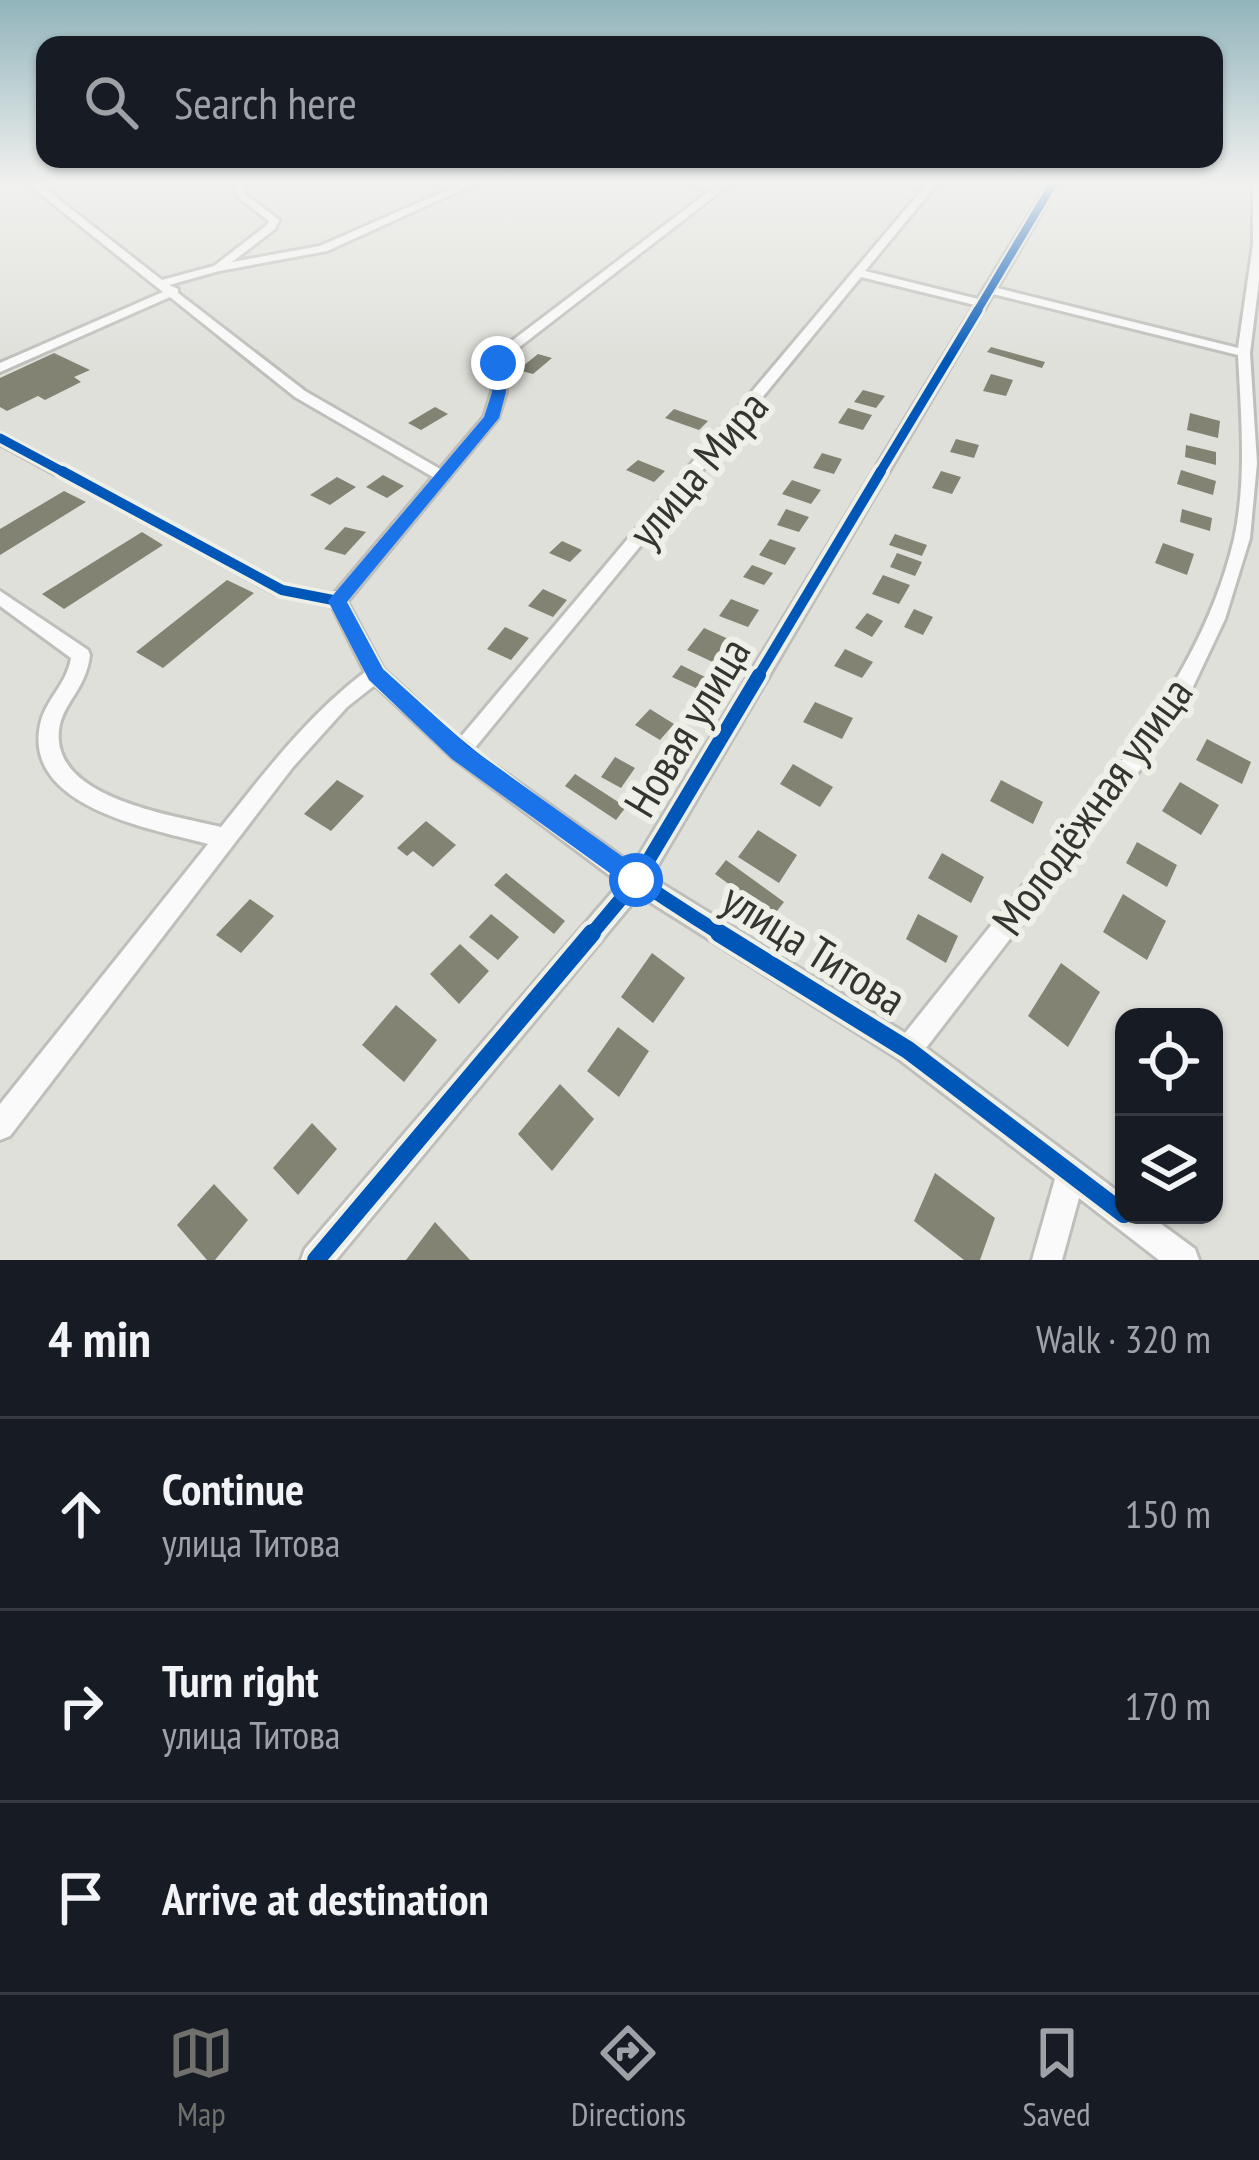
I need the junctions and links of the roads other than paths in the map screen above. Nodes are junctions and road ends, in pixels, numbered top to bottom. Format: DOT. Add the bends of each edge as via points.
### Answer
graph roads {
  1 [pos="112,243"];
  2 [pos="247,243"];
  3 [pos="336,243"];
  4 [pos="649,243"];
  5 [pos="883,243"];
  6 [pos="1016,243"];
  7 [pos="1258,243"];
  8 [pos="218,268"];
  9 [pos="858,273"];
  10 [pos="170,287"];
  11 [pos="983,296"];
  12 [pos="1244,353"];
  13 [pos="0,368"];
  14 [pos="0,438"];
  15 [pos="442,476"];
  16 [pos="0,597"];
  17 [pos="338,601"];
  18 [pos="376,674"];
  19 [pos="460,752"];
  20 [pos="223,838"];
  21 [pos="636,880"];
  22 [pos="908,1050"];
  23 [pos="0,1126"];
  24 [pos="1071,1174"];
  25 [pos="1115,1208"];
  26 [pos="1136,1224"];
  27 [pos="316,1260"];
  28 [pos="1047,1260"];
  29 [pos="1184,1260"];
  1 -- 10 [label="street"];
  2 -- 8 [label="street"];
  3 -- 8 [label="street"];
  4 -- 15 [label="street" via="509,349 498,363 491,418"];
  5 -- 9 [label="street, улица Мира"];
  6 -- 11 [label="street, Новая улица"];
  7 -- 12 [label="street, Молодёжная улица"];
  8 -- 10 [label="street"];
  9 -- 11 [label="street"];
  9 -- 19 [label="street, улица Мира"];
  10 -- 13 [label="street"];
  10 -- 15 [label="street" via="300,394"];
  11 -- 12 [label="street"];
  11 -- 21 [label="street, Новая улица"];
  12 -- 22 [label="street, Молодёжная улица" via="1248,482 1242,538 1216,620 1136,760"];
  14 -- 17 [label="street" via="282,590"];
  15 -- 17 [label="street"];
  16 -- 20 [label="street" via="81,656 80,681 49,723 47,757 59,777 87,796"];
  17 -- 18 [label="street, улица Титова"];
  18 -- 19 [label="street, улица Титова"];
  18 -- 20 [label="street" via="340,702"];
  19 -- 21 [label="street, улица Титова"];
  20 -- 23 [label="street"];
  21 -- 22 [label="street, улица Титова"];
  21 -- 27 [label="street, Новая улица"];
  22 -- 24 [label="street, улица Титова"];
  24 -- 25 [label="street, улица Титова"];
  24 -- 28 [label="street"];
  26 -- 29 [label="street, улица Титова"];
}
